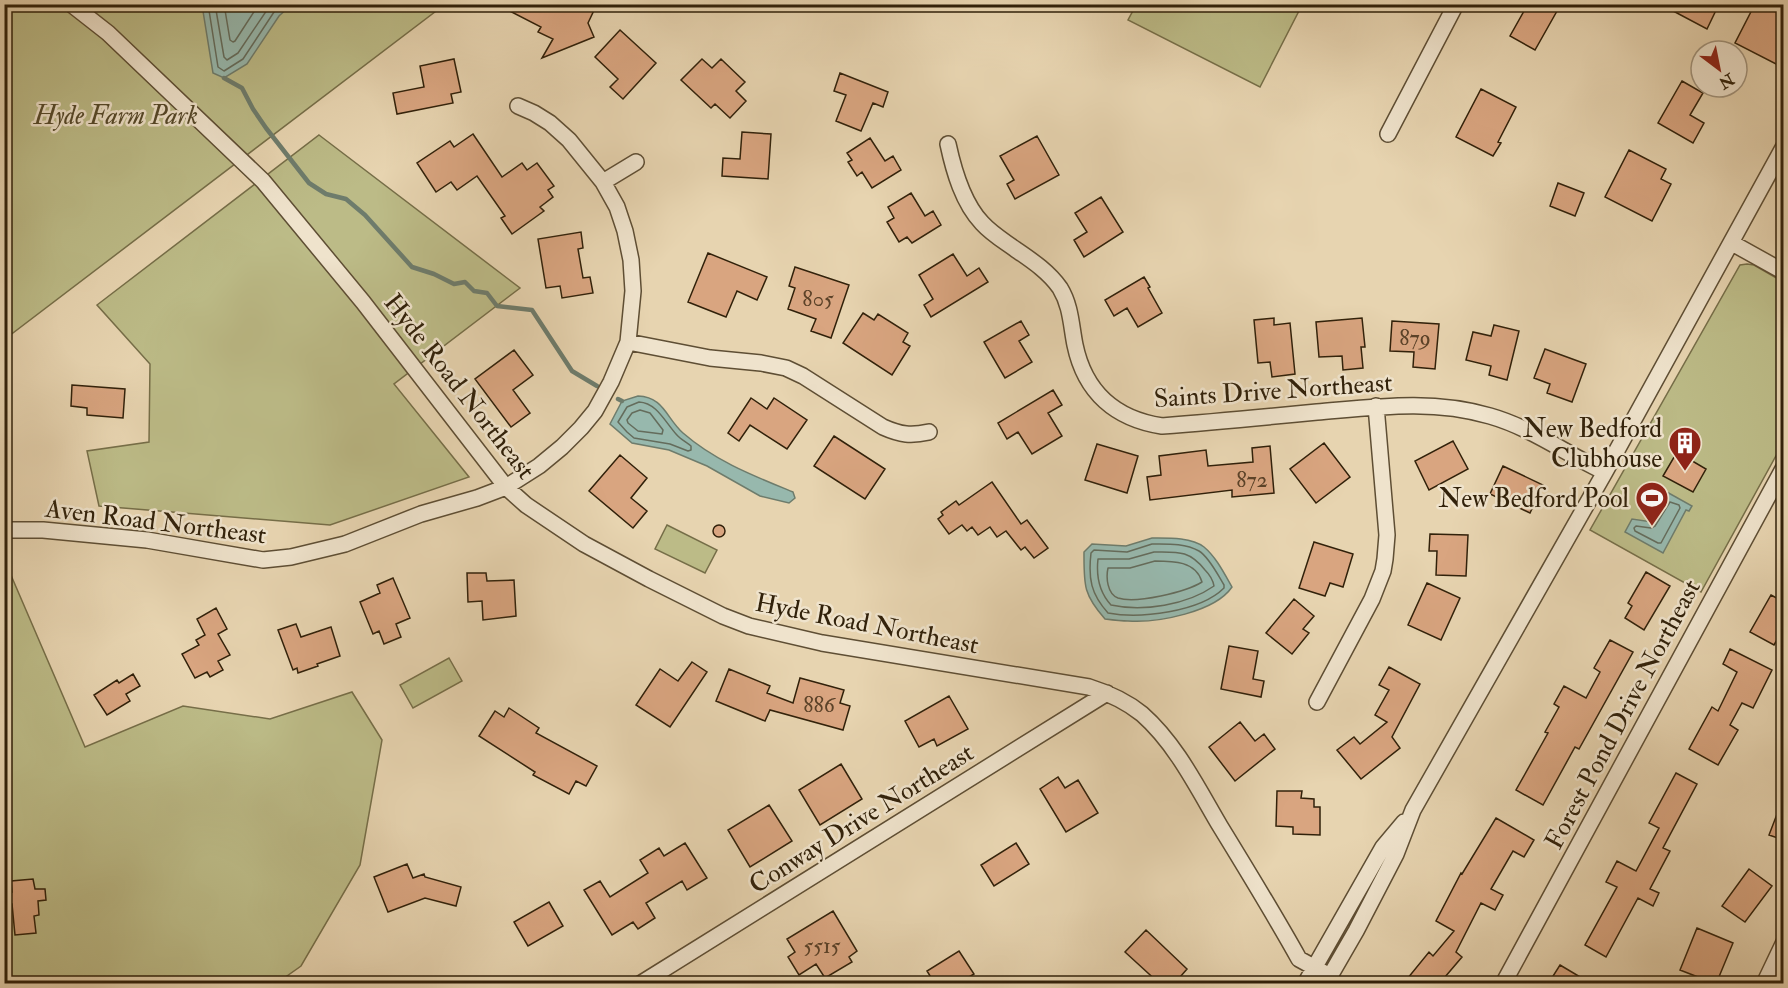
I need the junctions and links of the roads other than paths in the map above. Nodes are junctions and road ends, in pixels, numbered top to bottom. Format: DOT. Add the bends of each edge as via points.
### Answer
graph roads {
  1 [pos="70,4"];
  2 [pos="1456,4"];
  3 [pos="518,106"];
  4 [pos="1388,134"];
  5 [pos="948,144"];
  6 [pos="1784,146"];
  7 [pos="636,162"];
  8 [pos="603,182"];
  9 [pos="1732,243"];
  10 [pos="1784,272"];
  11 [pos="628,342"];
  12 [pos="1376,406"];
  13 [pos="929,432"];
  14 [pos="1783,470"];
  15 [pos="1605,472"];
  16 [pos="506,488"];
  17 [pos="4,530"];
  18 [pos="1107,693"];
  19 [pos="1317,702"];
  20 [pos="1413,810"];
  21 [pos="1784,942"];
  22 [pos="1314,967"];
  23 [pos="1328,980"];
  24 [pos="640,984"];
  25 [pos="1305,984"];
  26 [pos="1503,984"];
  27 [pos="1764,984"];
  1 -- 16 [label="street, Hyde Road Northeast" via="108,33 263,181 363,302"];
  2 -- 4 [label="street"];
  3 -- 8 [label="street, Aven Road Northeast" via="550,123"];
  5 -- 12 [label="street, Saints Drive Northeast" via="953,168 975,215 1059,287 1067,300 1084,371 1099,396 1114,409 1133,420 1162,426"];
  6 -- 9 [label="street"];
  7 -- 8 [label="street"];
  8 -- 11 [label="street, Aven Road Northeast" via="617,207 630,260 633,291"];
  9 -- 10 [label="street"];
  9 -- 15 [label="street"];
  11 -- 13 [label="street" via="786,368 883,427 913,435"];
  11 -- 16 [label="street, Aven Road Northeast" via="605,395 581,428 539,466"];
  12 -- 15 [label="street, Saints Drive Northeast" via="1440,406 1492,416 1538,435"];
  12 -- 19 [label="street" via="1387,535 1383,571"];
  14 -- 26 [label="street, Forest Pond Drive Northeast"];
  15 -- 20 [label="street"];
  16 -- 17 [label="street, Aven Road Northeast" via="421,514 345,544 262,560 147,540"];
  16 -- 18 [label="street, Hyde Road Northeast" via="584,544 702,606 749,626 822,643"];
  18 -- 22 [label="street, Hyde Road Northeast" via="1141,713 1185,765 1299,959"];
  18 -- 24 [label="street, Conway Drive Northeast"];
  20 -- 22 [label="street" via="1383,847"];
  20 -- 23 [label="street" via="1396,854"];
  21 -- 27 [label="street"];
  22 -- 23 [label="street, Hyde Road Northeast"];
  22 -- 25 [label="street"];
}
